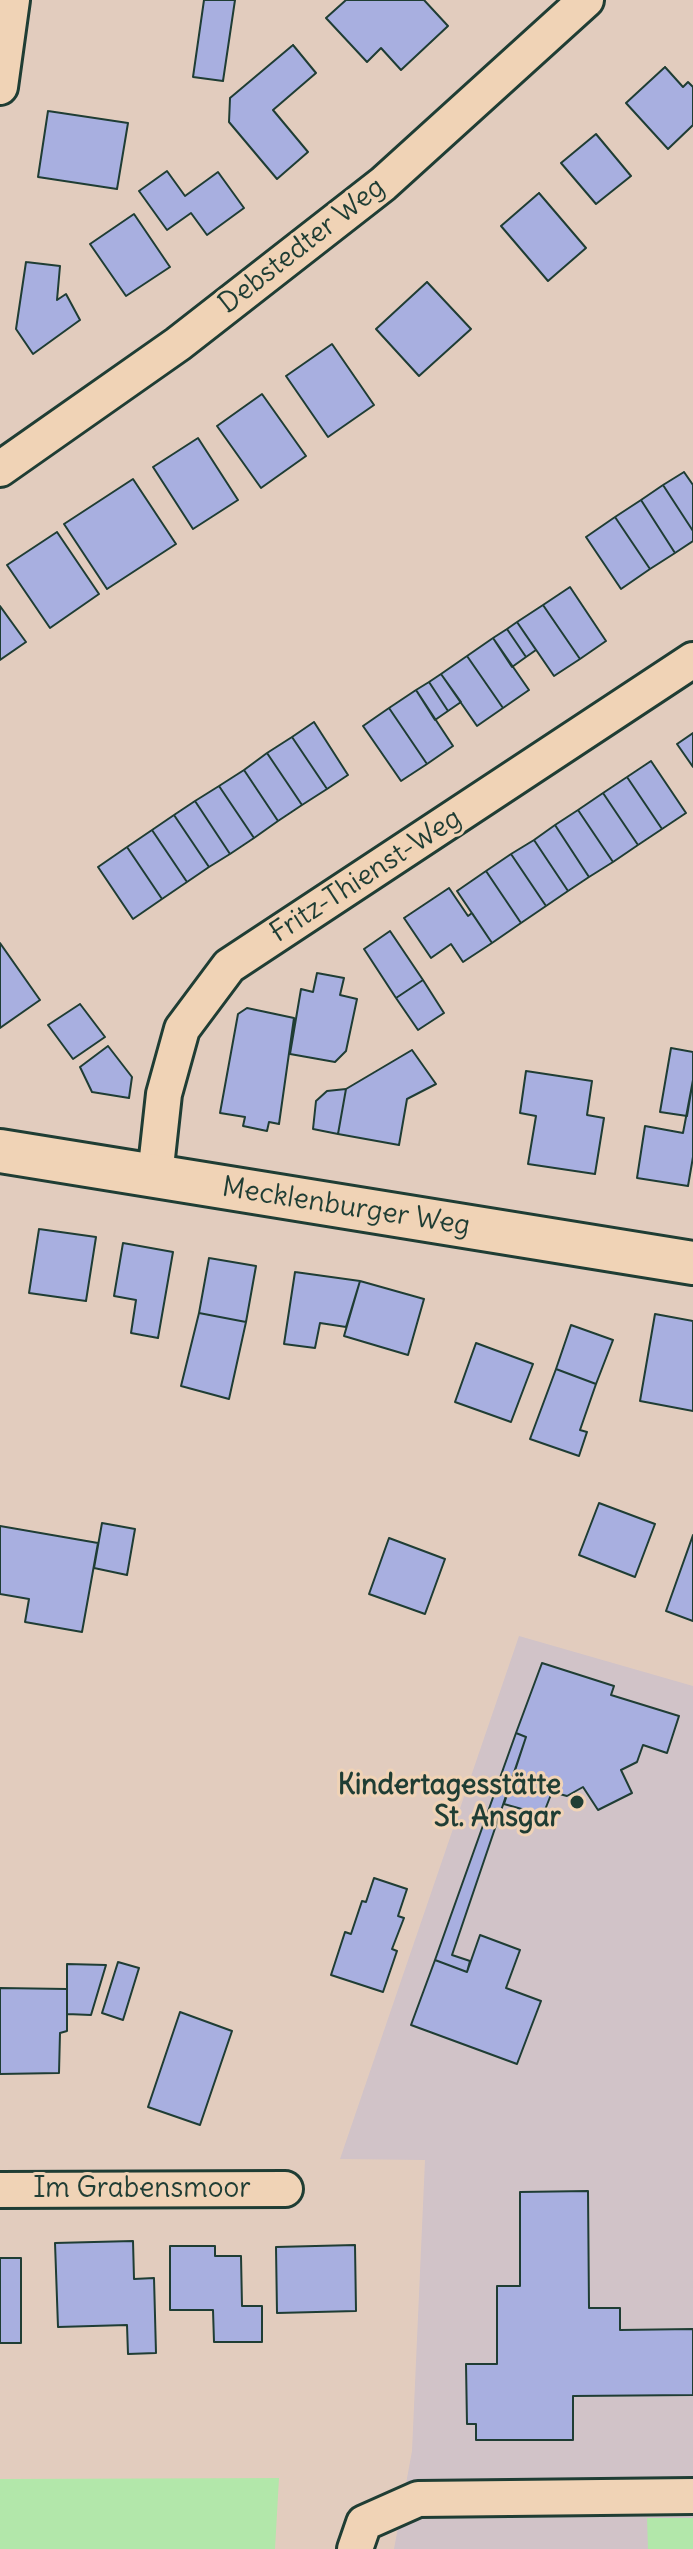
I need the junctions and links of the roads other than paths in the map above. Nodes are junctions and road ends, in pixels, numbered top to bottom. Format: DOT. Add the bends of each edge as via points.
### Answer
graph roads {
  1 [pos="12,0"];
  2 [pos="586,0"];
  3 [pos="2,52"];
  4 [pos="0,87"];
  5 [pos="0,469"];
  6 [pos="693,660"];
  7 [pos="0,1151"];
  8 [pos="155,1176"];
  9 [pos="693,1263"];
  10 [pos="285,2189"];
  11 [pos="0,2190"];
  12 [pos="693,2496"];
  13 [pos="355,2549"];
  1 -- 3 [label="street"];
  2 -- 5 [label="street, Debstedter Weg" via="383,184 178,344"];
  3 -- 4 [label="street"];
  6 -- 8 [label="street, Fritz-Thienst-Weg" via="229,966 182,1029 164,1094"];
  7 -- 8 [label="street, Mecklenburger Weg"];
  8 -- 9 [label="street, Mecklenburger Weg"];
  10 -- 11 [label="street, Im Grabensmoor"];
  12 -- 13 [label="street" via="418,2499 364,2523"];
}
